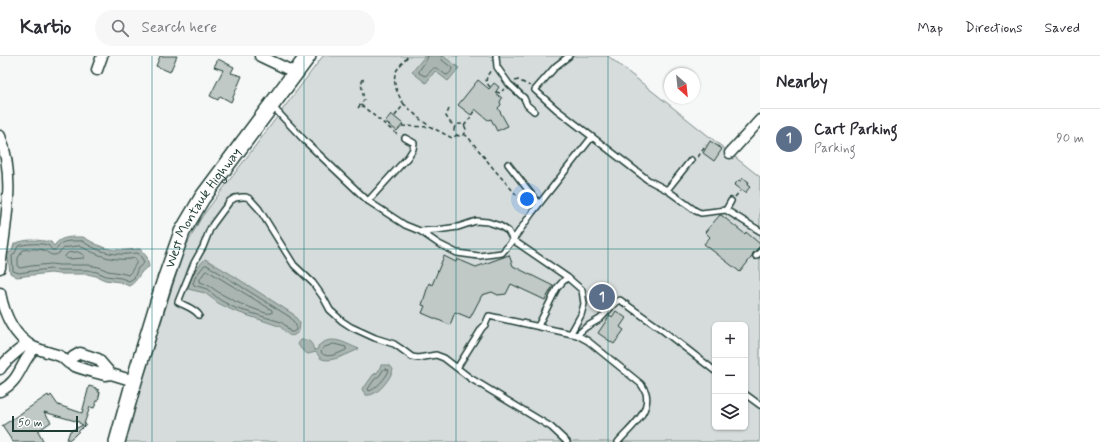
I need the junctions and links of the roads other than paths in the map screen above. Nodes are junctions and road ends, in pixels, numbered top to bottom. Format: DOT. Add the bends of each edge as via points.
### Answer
graph roads {
  1 [pos="102,56"];
  2 [pos="260,56"];
  3 [pos="308,56"];
  4 [pos="496,56"];
  5 [pos="569,56"];
  6 [pos="97,70"];
  7 [pos="296,73"];
  8 [pos="271,106"];
  9 [pos="534,111"];
  10 [pos="760,120"];
  11 [pos="0,136"];
  12 [pos="592,137"];
  13 [pos="405,138"];
  14 [pos="730,153"];
  15 [pos="691,160"];
  16 [pos="508,164"];
  17 [pos="667,190"];
  18 [pos="368,201"];
  19 [pos="731,201"];
  20 [pos="539,204"];
  21 [pos="726,210"];
  22 [pos="420,231"];
  23 [pos="760,232"];
  24 [pos="513,240"];
  25 [pos="0,268"];
  26 [pos="567,277"];
  27 [pos="0,293"];
  28 [pos="199,314"];
  29 [pos="538,326"];
  30 [pos="574,334"];
  31 [pos="31,345"];
  32 [pos="62,357"];
  33 [pos="457,368"];
  34 [pos="0,369"];
  35 [pos="712,369"];
  36 [pos="108,371"];
  37 [pos="134,380"];
  38 [pos="0,391"];
  39 [pos="748,396"];
  40 [pos="760,405"];
  41 [pos="117,442"];
  42 [pos="567,442"];
  43 [pos="618,442"];
  1 -- 6 [label="street"];
  2 -- 7 [label="street"];
  3 -- 7 [label="main road, West Montauk Highway"];
  4 -- 9 [label="lane" via="497,67 509,84 524,98 527,106"];
  5 -- 12 [label="lane" via="556,66 535,90"];
  7 -- 8 [label="main road, West Montauk Highway"];
  8 -- 18 [label="lane"];
  8 -- 37 [label="main road, West Montauk Highway" via="202,198 182,232"];
  10 -- 14 [label="street"];
  11 -- 25 [label="street" via="9,180"];
  12 -- 17 [label="lane" via="648,180"];
  12 -- 20 [label="lane"];
  13 -- 18 [label="lane" via="414,143 413,149"];
  15 -- 17 [label="lane"];
  16 -- 20 [label="lane"];
  17 -- 21 [label="lane" via="696,211"];
  18 -- 22 [label="lane" via="405,225"];
  19 -- 21 [label="lane"];
  20 -- 24 [label="lane"];
  21 -- 23 [label="lane"];
  22 -- 24 [label="lane" via="458,227 476,221 488,222 508,231"];
  22 -- 24 [label="lane" via="457,253 479,256 502,252"];
  24 -- 26 [label="lane"];
  26 -- 29 [label="lane" via="557,288"];
  26 -- 30 [label="lane" via="582,290 584,304"];
  27 -- 31 [label="street" via="11,325 17,334"];
  28 -- 33 [label="lane" via="178,300 210,229 223,209 235,198 246,197 259,209 294,265 313,283 330,310 342,321 375,338 394,344 412,357 436,355"];
  29 -- 30 [label="lane"];
  29 -- 33 [label="lane" via="489,316"];
  30 -- 35 [label="lane" via="600,319 620,300"];
  30 -- 43 [label="lane" via="588,341 642,384 646,393 644,411"];
  31 -- 32 [label="street"];
  31 -- 34 [label="street" via="10,358"];
  31 -- 38 [label="street" via="30,352 12,383"];
  32 -- 36 [label="street" via="69,363 105,375"];
  32 -- 36 [label="street" via="73,357 82,353 98,359"];
  33 -- 42 [label="lane" via="551,427"];
  36 -- 37 [label="street"];
  37 -- 41 [label="main road, West Montauk Highway"];
  39 -- 40 [label="lane"];
}
